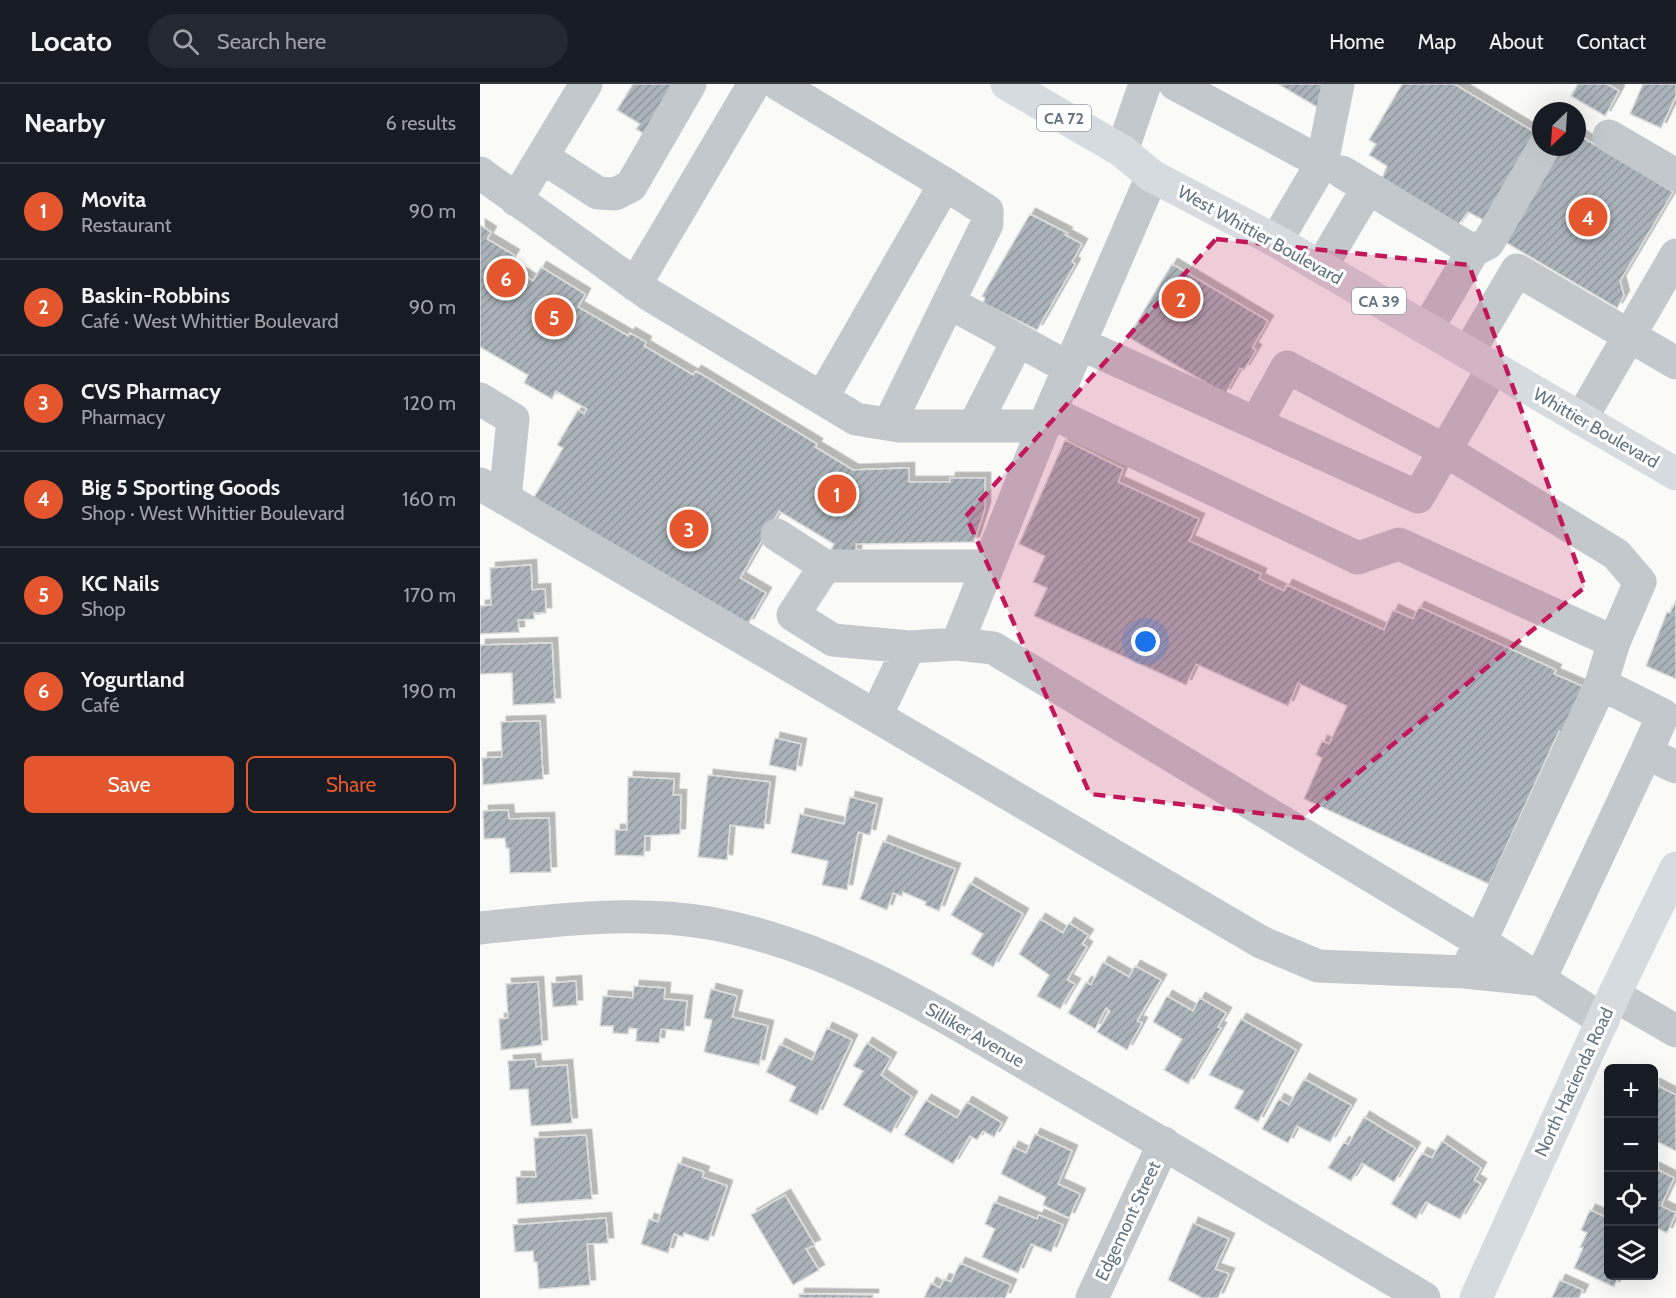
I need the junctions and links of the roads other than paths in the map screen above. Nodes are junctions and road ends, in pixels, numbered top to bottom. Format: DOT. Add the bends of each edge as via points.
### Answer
graph roads {
  1 [pos="586,84"];
  2 [pos="690,84"];
  3 [pos="754,84"];
  4 [pos="778,84"];
  5 [pos="1007,84"];
  6 [pos="1145,84"];
  7 [pos="1174,84"];
  8 [pos="1338,84"];
  9 [pos="1609,136"];
  10 [pos="1122,151"];
  11 [pos="542,156"];
  12 [pos="1539,156"];
  13 [pos="480,174"];
  14 [pos="1344,174"];
  15 [pos="1152,176"];
  16 [pos="1676,176"];
  17 [pos="945,184"];
  18 [pos="516,200"];
  19 [pos="1276,241"];
  20 [pos="1473,251"];
  21 [pos="1676,255"];
  22 [pos="1321,267"];
  23 [pos="635,285"];
  24 [pos="950,303"];
  25 [pos="1427,329"];
  26 [pos="1629,337"];
  27 [pos="1018,340"];
  28 [pos="1075,356"];
  29 [pos="1676,363"];
  30 [pos="1492,367"];
  31 [pos="822,398"];
  32 [pos="480,399"];
  33 [pos="1047,419"];
  34 [pos="1256,423"];
  35 [pos="889,424"];
  36 [pos="1591,425"];
  37 [pos="974,426"];
  38 [pos="1446,451"];
  39 [pos="1676,474"];
  40 [pos="492,492"];
  41 [pos="1418,497"];
  42 [pos="777,535"];
  43 [pos="1399,544"];
  44 [pos="825,566"];
  45 [pos="988,566"];
  46 [pos="1614,642"];
  47 [pos="957,645"];
  48 [pos="909,647"];
  49 [pos="1600,684"];
  50 [pos="876,716"];
  51 [pos="1646,753"];
  52 [pos="1676,767"];
  53 [pos="1676,868"];
  54 [pos="480,928"];
  55 [pos="1481,942"];
  56 [pos="1465,972"];
  57 [pos="1540,979"];
  58 [pos="1608,1007"];
  59 [pos="1676,1031"];
  60 [pos="1164,1143"];
  61 [pos="1092,1298"];
  62 [pos="1424,1298"];
  63 [pos="1476,1298"];
  1 -- 11 [label="street"];
  2 -- 11 [label="street" via="631,186 615,194 598,193"];
  3 -- 23 [label="street"];
  4 -- 17 [label="street"];
  5 -- 10 [label="main road, West Whittier Boulevard / CA 72"];
  6 -- 10 [label="street"];
  7 -- 14 [label="street"];
  8 -- 14 [label="street"];
  9 -- 16 [label="street"];
  10 -- 15 [label="main road, West Whittier Boulevard / CA 39"];
  11 -- 18 [label="street"];
  12 -- 20 [label="street" via="1488,243"];
  13 -- 18 [label="street"];
  14 -- 19 [label="street"];
  14 -- 20 [label="street"];
  14 -- 22 [label="street"];
  15 -- 19 [label="main road, West Whittier Boulevard / CA 39"];
  15 -- 28 [label="street"];
  17 -- 24 [label="street" via="987,211 982,238"];
  17 -- 31 [label="street"];
  18 -- 23 [label="street"];
  19 -- 22 [label="main road, West Whittier Boulevard / CA 39"];
  20 -- 25 [label="street"];
  21 -- 26 [label="street"];
  22 -- 25 [label="main road, West Whittier Boulevard / CA 39"];
  23 -- 31 [label="street"];
  24 -- 27 [label="street"];
  24 -- 35 [label="street"];
  25 -- 30 [label="main road, West Whittier Boulevard / CA 39"];
  26 -- 29 [label="street"];
  26 -- 30 [label="street" via="1517,270"];
  26 -- 36 [label="street"];
  27 -- 28 [label="street"];
  27 -- 37 [label="street"];
  28 -- 33 [label="street"];
  28 -- 34 [label="street"];
  30 -- 36 [label="main road, Whittier Boulevard"];
  30 -- 38 [label="street"];
  31 -- 35 [label="street" via="856,419"];
  32 -- 40 [label="street" via="513,419"];
  33 -- 37 [label="street"];
  33 -- 43 [label="street" via="1358,558"];
  33 -- 45 [label="street"];
  34 -- 38 [label="street" via="1287,367"];
  34 -- 41 [label="street"];
  35 -- 37 [label="street"];
  36 -- 39 [label="main road, Whittier Boulevard"];
  38 -- 41 [label="street"];
  38 -- 46 [label="street" via="1616,554 1640,582"];
  40 -- 50 [label="street"];
  41 -- 43 [label="street"];
  42 -- 44 [label="street"];
  43 -- 46 [label="street"];
  44 -- 45 [label="street"];
  44 -- 48 [label="street" via="793,615 833,640"];
  45 -- 47 [label="street"];
  46 -- 49 [label="street"];
  47 -- 48 [label="street"];
  47 -- 55 [label="street" via="993,648"];
  48 -- 50 [label="street"];
  49 -- 51 [label="street" via="1663,715"];
  49 -- 55 [label="street"];
  50 -- 56 [label="street" via="1261,942 1318,966"];
  51 -- 52 [label="street"];
  51 -- 57 [label="street"];
  53 -- 58 [label="main road, North Hacienda Road"];
  54 -- 60 [label="street, Silliker Avenue" via="588,917 669,917 763,935 810,950 921,1004"];
  55 -- 56 [label="street"];
  55 -- 57 [label="street"];
  56 -- 57 [label="street"];
  57 -- 58 [label="street"];
  58 -- 59 [label="street"];
  58 -- 63 [label="main road, North Hacienda Road"];
  60 -- 61 [label="street, Edgemont Street"];
  60 -- 62 [label="street, Silliker Avenue"];
}
